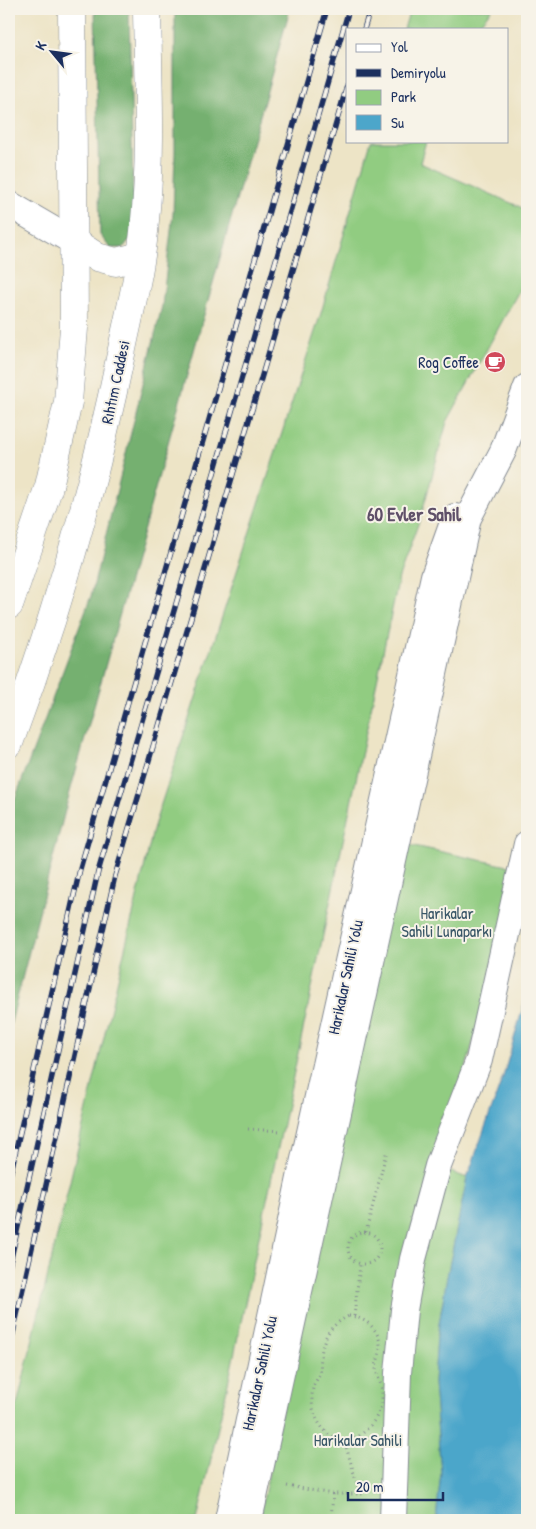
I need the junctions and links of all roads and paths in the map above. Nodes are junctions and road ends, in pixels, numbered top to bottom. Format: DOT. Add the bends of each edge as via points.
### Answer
graph roads {
  1 [pos="72,9"];
  2 [pos="147,9"];
  3 [pos="9,204"];
  4 [pos="74,242"];
  5 [pos="140,256"];
  6 [pos="527,387"];
  7 [pos="527,428"];
  8 [pos="503,451"];
  9 [pos="9,605"];
  10 [pos="9,743"];
  11 [pos="527,844"];
  12 [pos="248,1129"];
  13 [pos="282,1131"];
  14 [pos="387,1150"];
  15 [pos="366,1232"];
  16 [pos="360,1265"];
  17 [pos="354,1316"];
  18 [pos="345,1443"];
  19 [pos="285,1485"];
  20 [pos="333,1494"];
  21 [pos="360,1494"];
  22 [pos="394,1495"];
  23 [pos="228,1520"];
  24 [pos="249,1520"];
  25 [pos="330,1520"];
  26 [pos="393,1520"];
  1 -- 4 [label="main road"];
  2 -- 5 [label="main road, Rıhtım Caddesi" via="150,144"];
  3 -- 4 [label="street"];
  4 -- 5 [label="main road" via="97,256 116,262"];
  4 -- 9 [label="main road" via="74,328 68,402 49,486"];
  5 -- 10 [label="main road, Rıhtım Caddesi" via="95,471 58,597"];
  6 -- 8 [label="street, Harikalar Sahili Yolu"];
  7 -- 8 [label="street, Harikalar Sahili Yolu"];
  8 -- 23 [label="street, Harikalar Sahili Yolu" via="472,484 464,498 434,576 303,1164"];
  8 -- 24 [label="street, Harikalar Sahili Yolu" via="468,518"];
  11 -- 22 [label="street" via="479,1060 438,1166 413,1259 398,1373"];
  12 -- 13 [label="path"];
  14 -- 15 [label="path"];
  15 -- 16 [label="path" via="351,1237 347,1248 351,1258"];
  15 -- 16 [label="path" via="379,1241 380,1252 375,1261"];
  16 -- 17 [label="path"];
  17 -- 18 [label="path" via="369,1323 380,1340 376,1368 382,1396 376,1418 359,1436"];
  17 -- 18 [label="path" via="342,1319 329,1330 321,1352 320,1373 313,1388 314,1414 328,1434"];
  18 -- 21 [label="path"];
  19 -- 20 [label="path"];
  20 -- 21 [label="path"];
  20 -- 25 [label="path"];
  21 -- 22 [label="path"];
  22 -- 26 [label="street"];
}
